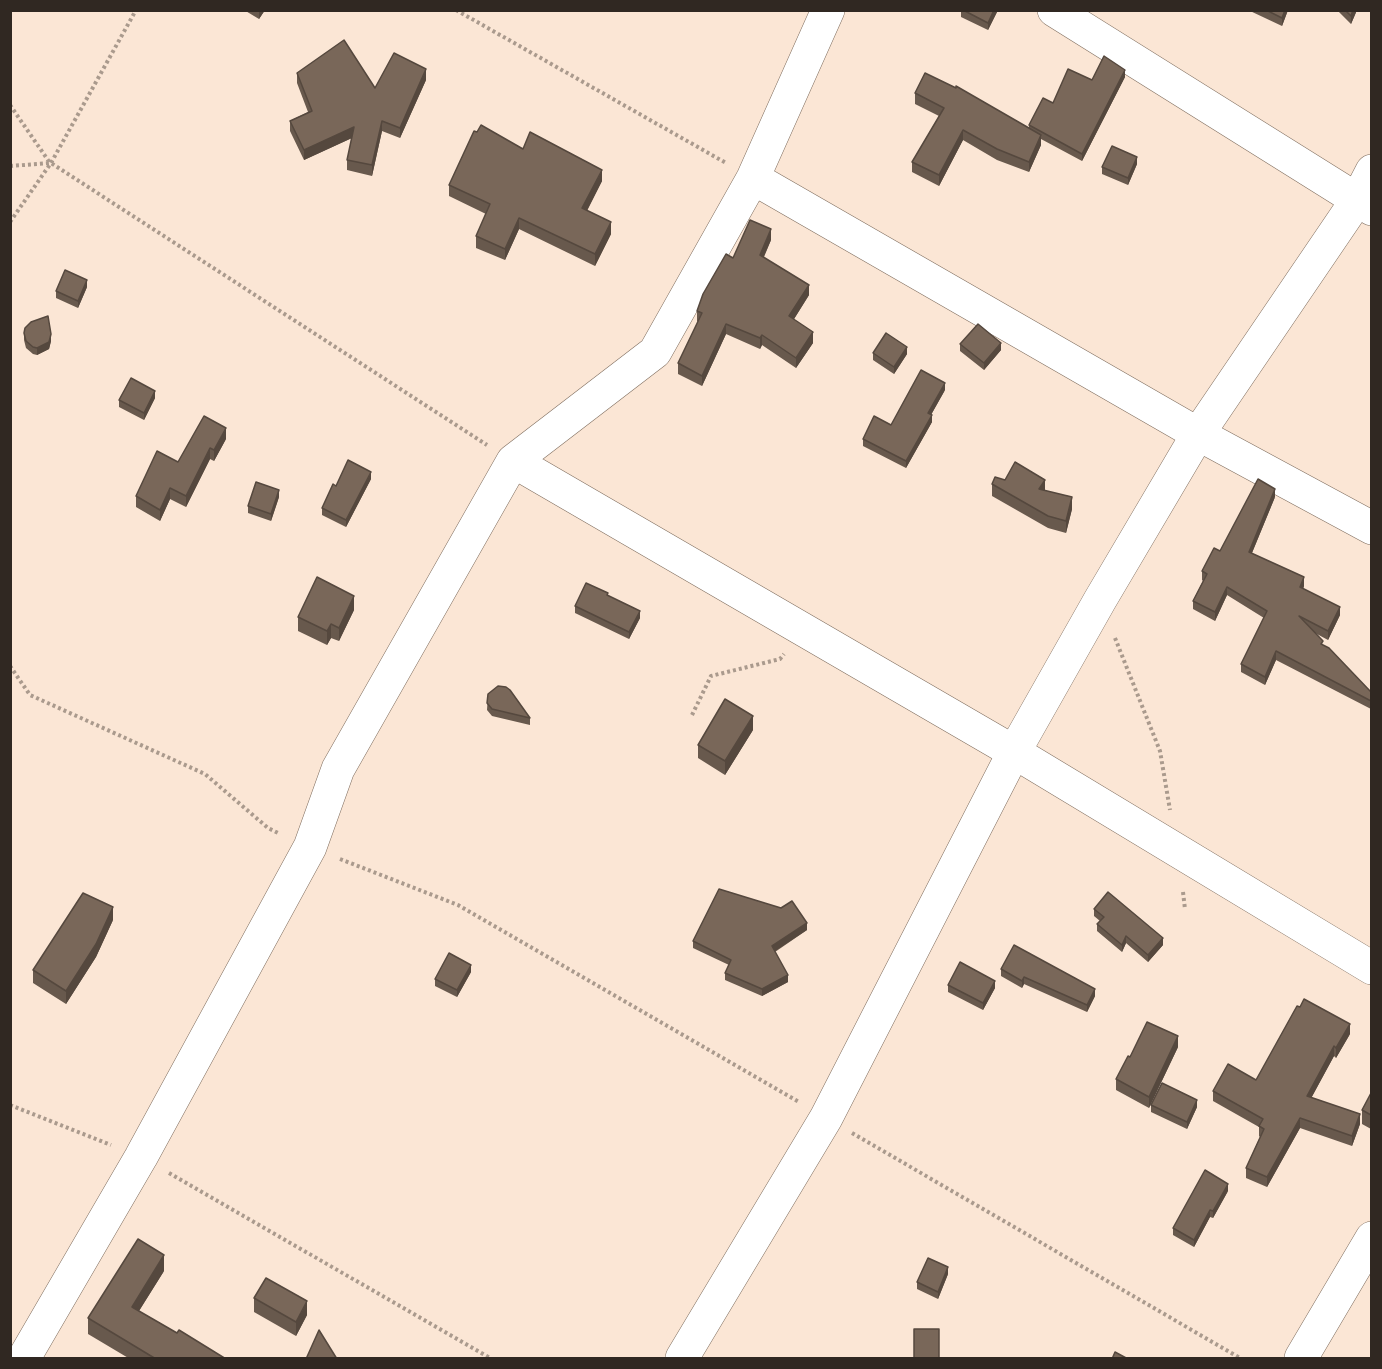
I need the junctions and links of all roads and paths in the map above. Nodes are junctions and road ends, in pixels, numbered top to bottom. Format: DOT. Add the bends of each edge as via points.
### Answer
graph roads {
  1 [pos="136,10"];
  2 [pos="456,10"];
  3 [pos="828,10"];
  4 [pos="1054,10"];
  5 [pos="10,105"];
  6 [pos="51,163"];
  7 [pos="10,166"];
  8 [pos="1371,171"];
  9 [pos="753,178"];
  10 [pos="1364,204"];
  11 [pos="10,222"];
  12 [pos="1198,434"];
  13 [pos="513,461"];
  14 [pos="1371,528"];
  15 [pos="1100,600"];
  16 [pos="801,628"];
  17 [pos="10,666"];
  18 [pos="692,715"];
  19 [pos="1014,752"];
  20 [pos="310,847"];
  21 [pos="1177,850"];
  22 [pos="1185,909"];
  23 [pos="1371,968"];
  24 [pos="10,1105"];
  25 [pos="826,1118"];
  26 [pos="141,1157"];
  27 [pos="1371,1238"];
  28 [pos="24,1359"];
  29 [pos="490,1359"];
  30 [pos="682,1359"];
  31 [pos="1240,1359"];
  32 [pos="1301,1359"];
  1 -- 6 [label="path"];
  2 -- 9 [label="path"];
  3 -- 9 [label="street"];
  4 -- 10 [label="street"];
  5 -- 6 [label="path"];
  6 -- 7 [label="path"];
  6 -- 11 [label="path"];
  6 -- 13 [label="path"];
  8 -- 10 [label="street"];
  9 -- 12 [label="street"];
  9 -- 13 [label="street" via="655,352"];
  10 -- 12 [label="street"];
  12 -- 14 [label="street"];
  12 -- 15 [label="street"];
  13 -- 16 [label="street"];
  13 -- 20 [label="street" via="338,769"];
  15 -- 19 [label="street"];
  15 -- 21 [label="path" via="1160,751"];
  16 -- 18 [label="path" via="780,659 711,676"];
  16 -- 19 [label="street"];
  17 -- 20 [label="path" via="30,694 205,774 268,828"];
  19 -- 21 [label="street"];
  19 -- 25 [label="street"];
  20 -- 25 [label="path" via="458,905"];
  20 -- 26 [label="street"];
  21 -- 22 [label="path"];
  21 -- 23 [label="street"];
  24 -- 26 [label="path"];
  25 -- 30 [label="street"];
  25 -- 31 [label="path"];
  26 -- 28 [label="street"];
  26 -- 29 [label="path"];
  27 -- 32 [label="street"];
}
